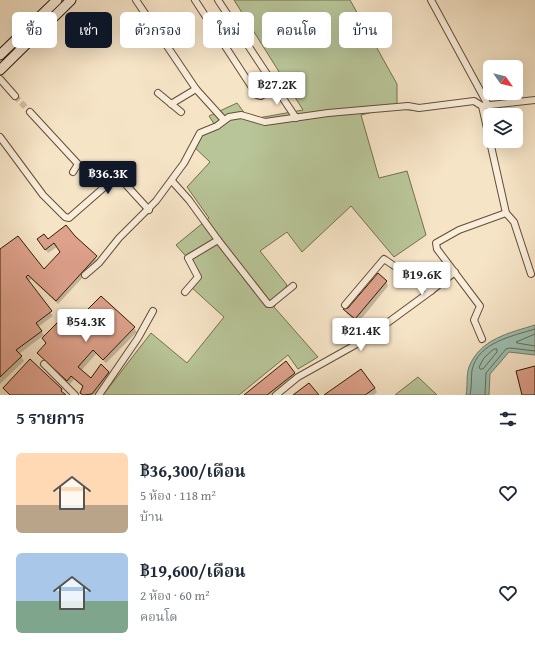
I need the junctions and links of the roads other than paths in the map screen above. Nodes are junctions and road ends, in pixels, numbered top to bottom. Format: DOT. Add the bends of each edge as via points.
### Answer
graph roads {
  1 [pos="57,0"];
  2 [pos="71,0"];
  3 [pos="136,0"];
  4 [pos="195,0"];
  5 [pos="218,0"];
  6 [pos="431,0"];
  7 [pos="0,56"];
  8 [pos="0,70"];
  9 [pos="0,79"];
  10 [pos="275,88"];
  11 [pos="196,89"];
  12 [pos="158,93"];
  13 [pos="15,96"];
  14 [pos="535,100"];
  15 [pos="171,104"];
  16 [pos="485,105"];
  17 [pos="30,112"];
  18 [pos="181,112"];
  19 [pos="294,115"];
  20 [pos="223,118"];
  21 [pos="0,137"];
  22 [pos="73,172"];
  23 [pos="172,181"];
  24 [pos="147,208"];
  25 [pos="506,213"];
  26 [pos="218,240"];
  27 [pos="455,272"];
  28 [pos="531,274"];
  29 [pos="86,275"];
  30 [pos="293,286"];
  31 [pos="431,291"];
  32 [pos="185,292"];
  33 [pos="345,305"];
  34 [pos="153,311"];
  35 [pos="482,339"];
  36 [pos="44,364"];
  37 [pos="75,395"];
  38 [pos="99,395"];
  39 [pos="276,395"];
  1 -- 7 [label="main road"];
  2 -- 8 [label="main road"];
  3 -- 11 [label="street"];
  4 -- 10 [label="street" via="257,95 261,96"];
  5 -- 10 [label="street"];
  6 -- 16 [label="street"];
  9 -- 13 [label="street"];
  10 -- 19 [label="street"];
  11 -- 15 [label="street"];
  11 -- 20 [label="street"];
  12 -- 15 [label="street"];
  14 -- 16 [label="street"];
  15 -- 18 [label="street"];
  16 -- 19 [label="street" via="474,101 419,108 408,106"];
  16 -- 25 [label="street" via="482,109"];
  17 -- 22 [label="street" via="78,164"];
  19 -- 20 [label="street" via="265,122 237,115"];
  20 -- 23 [label="street" via="217,126 200,133"];
  21 -- 24 [label="street" via="43,195 65,217 69,218 116,177 120,178"];
  23 -- 24 [label="street"];
  23 -- 26 [label="street"];
  24 -- 29 [label="street"];
  25 -- 27 [label="street" via="459,230 436,243 437,249"];
  25 -- 28 [label="street" via="514,222"];
  26 -- 30 [label="street" via="267,303 271,304"];
  26 -- 32 [label="street" via="188,258 198,277"];
  27 -- 31 [label="street"];
  27 -- 35 [label="street" via="480,306 474,320"];
  31 -- 33 [label="street" via="384,259"];
  31 -- 39 [label="street" via="364,340 302,375"];
  34 -- 38 [label="street"];
  36 -- 37 [label="street"];
}
